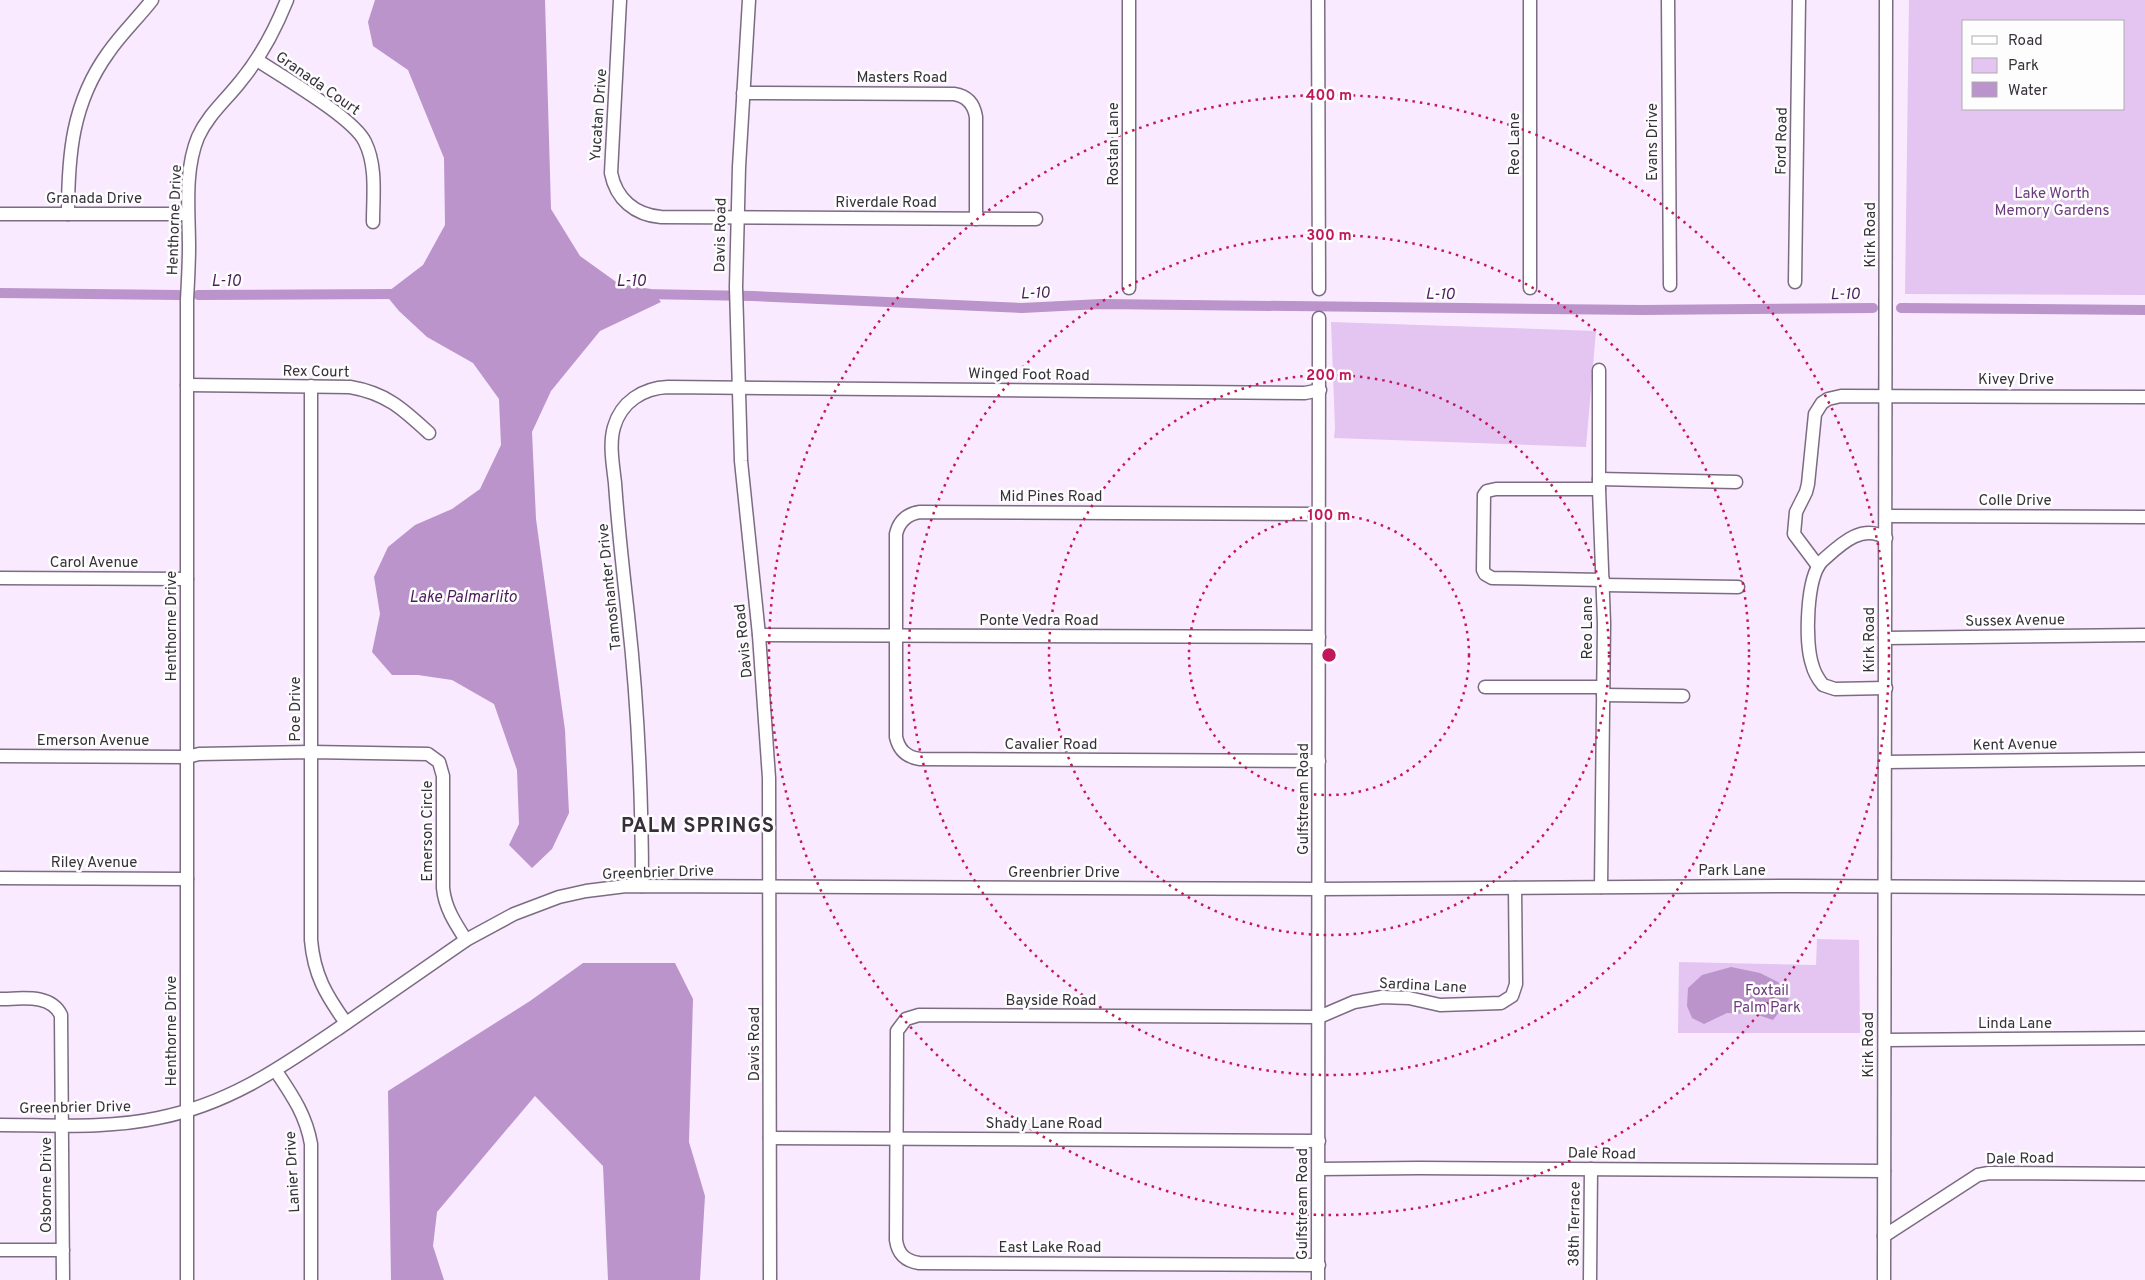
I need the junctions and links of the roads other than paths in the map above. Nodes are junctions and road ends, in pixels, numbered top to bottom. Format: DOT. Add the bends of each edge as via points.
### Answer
graph roads {
  1 [pos="152,0"];
  2 [pos="287,0"];
  3 [pos="620,0"];
  4 [pos="749,0"];
  5 [pos="1129,0"];
  6 [pos="1318,0"];
  7 [pos="1530,0"];
  8 [pos="1668,0"];
  9 [pos="1799,0"];
  10 [pos="1886,0"];
  11 [pos="257,60"];
  12 [pos="743,93"];
  13 [pos="0,214"];
  14 [pos="68,214"];
  15 [pos="187,214"];
  16 [pos="737,217"];
  17 [pos="976,219"];
  18 [pos="1036,219"];
  19 [pos="373,222"];
  20 [pos="1795,282"];
  21 [pos="1670,285"];
  22 [pos="1129,288"];
  23 [pos="1530,288"];
  24 [pos="1319,289"];
  25 [pos="1319,318"];
  26 [pos="1599,370"];
  27 [pos="187,386"];
  28 [pos="311,386"];
  29 [pos="737,387"];
  30 [pos="1320,390"];
  31 [pos="1886,396"];
  32 [pos="2145,397"];
  33 [pos="429,433"];
  34 [pos="1736,482"];
  35 [pos="1599,484"];
  36 [pos="1320,514"];
  37 [pos="1886,516"];
  38 [pos="2145,516"];
  39 [pos="1886,538"];
  40 [pos="1818,566"];
  41 [pos="0,578"];
  42 [pos="187,579"];
  43 [pos="1603,582"];
  44 [pos="1738,586"];
  45 [pos="759,634"];
  46 [pos="896,635"];
  47 [pos="2145,635"];
  48 [pos="1319,638"];
  49 [pos="1885,638"];
  50 [pos="1485,687"];
  51 [pos="1886,688"];
  52 [pos="1603,691"];
  53 [pos="1683,696"];
  54 [pos="311,752"];
  55 [pos="0,756"];
  56 [pos="187,757"];
  57 [pos="2145,759"];
  58 [pos="1319,761"];
  59 [pos="1885,762"];
  60 [pos="0,878"];
  61 [pos="187,879"];
  62 [pos="642,886"];
  63 [pos="770,886"];
  64 [pos="1601,887"];
  65 [pos="1885,887"];
  66 [pos="1515,888"];
  67 [pos="2145,888"];
  68 [pos="1319,889"];
  69 [pos="466,940"];
  70 [pos="0,999"];
  71 [pos="1319,1017"];
  72 [pos="346,1023"];
  73 [pos="2145,1038"];
  74 [pos="1885,1040"];
  75 [pos="276,1071"];
  76 [pos="187,1112"];
  77 [pos="0,1125"];
  78 [pos="62,1125"];
  79 [pos="770,1138"];
  80 [pos="896,1139"];
  81 [pos="1319,1141"];
  82 [pos="1319,1169"];
  83 [pos="1591,1169"];
  84 [pos="1884,1172"];
  85 [pos="2145,1174"];
  86 [pos="1884,1236"];
  87 [pos="0,1250"];
  88 [pos="62,1250"];
  89 [pos="1318,1265"];
  90 [pos="62,1280"];
  91 [pos="187,1280"];
  92 [pos="311,1280"];
  93 [pos="770,1280"];
  94 [pos="1318,1280"];
  95 [pos="1590,1280"];
  96 [pos="1884,1280"];
  1 -- 14 [label="street" via="108,53 81,104 70,150"];
  2 -- 11 [label="street, Henthorne Drive"];
  3 -- 16 [label="street, Yucatan Drive" via="610,166 617,191 630,206 648,215"];
  4 -- 12 [label="street, Davis Road"];
  5 -- 22 [label="street, Rostan Lane"];
  6 -- 24 [label="street"];
  7 -- 23 [label="street, Reo Lane"];
  8 -- 21 [label="street, Evans Drive"];
  9 -- 20 [label="street, Ford Road"];
  10 -- 31 [label="street, Kirk Road"];
  11 -- 15 [label="street, Henthorne Drive" via="213,113 198,138 191,168"];
  11 -- 19 [label="street, Granada Court" via="359,132 370,156"];
  12 -- 16 [label="street, Davis Road"];
  12 -- 17 [label="street, Masters Road" via="954,94 967,98 976,117"];
  13 -- 14 [label="street, Granada Drive"];
  14 -- 15 [label="street, Granada Drive"];
  15 -- 27 [label="street, Henthorne Drive"];
  16 -- 17 [label="street, Riverdale Road"];
  16 -- 29 [label="street, Davis Road"];
  17 -- 18 [label="street, Riverdale Road"];
  25 -- 30 [label="street, Gulfstream Road"];
  26 -- 35 [label="street, Reo Lane"];
  27 -- 28 [label="street, Rex Court"];
  27 -- 42 [label="street, Henthorne Drive"];
  28 -- 33 [label="street, Rex Court" via="350,387 378,393 402,408"];
  28 -- 54 [label="street, Poe Drive"];
  29 -- 30 [label="street, Winged Foot Road" via="1305,393"];
  29 -- 45 [label="street, Davis Road" via="746,518"];
  29 -- 62 [label="street, Tamoshanter Drive" via="668,386 647,390 624,407 613,432 619,539 639,745"];
  30 -- 36 [label="street, Gulfstream Road"];
  31 -- 32 [label="street, Kivey Drive"];
  31 -- 37 [label="street, Kirk Road"];
  31 -- 40 [label="street, Kivey Drive" via="1834,396 1822,403 1815,414 1808,484 1796,512 1794,534"];
  34 -- 35 [label="street"];
  35 -- 43 [label="street, Reo Lane"];
  35 -- 43 [label="street" via="1487,491 1484,495 1483,570 1492,578"];
  36 -- 46 [label="street, Mid Pines Road" via="913,513 902,521 896,534"];
  36 -- 48 [label="street, Gulfstream Road"];
  37 -- 38 [label="street, Colle Drive"];
  37 -- 39 [label="street, Kirk Road"];
  39 -- 40 [label="street" via="1872,532 1860,533"];
  39 -- 49 [label="street, Kirk Road"];
  40 -- 51 [label="street" via="1810,588 1809,607 1810,655 1814,672 1828,687"];
  41 -- 42 [label="street, Carol Avenue"];
  42 -- 56 [label="street, Henthorne Drive"];
  43 -- 44 [label="street"];
  43 -- 52 [label="street, Reo Lane"];
  45 -- 46 [label="street, Ponte Vedra Road"];
  45 -- 63 [label="street, Davis Road" via="769,778"];
  46 -- 48 [label="street, Ponte Vedra Road"];
  46 -- 58 [label="street, Cavalier Road" via="896,736 901,750 912,758"];
  47 -- 49 [label="street, Sussex Avenue"];
  48 -- 58 [label="street, Gulfstream Road"];
  49 -- 51 [label="street, Kirk Road"];
  50 -- 52 [label="street"];
  51 -- 59 [label="street, Kirk Road"];
  52 -- 53 [label="street"];
  52 -- 64 [label="street, Reo Lane"];
  54 -- 56 [label="street, Emerson Circle" via="199,754"];
  54 -- 69 [label="street, Emerson Circle" via="421,752 439,762 443,776 444,895 451,916"];
  54 -- 72 [label="street, Poe Drive" via="312,955 320,984"];
  55 -- 56 [label="street, Emerson Avenue"];
  56 -- 61 [label="street, Henthorne Drive"];
  57 -- 59 [label="street, Kent Avenue"];
  58 -- 68 [label="street, Gulfstream Road"];
  59 -- 65 [label="street, Kirk Road"];
  60 -- 61 [label="street, Riley Avenue"];
  61 -- 76 [label="street, Henthorne Drive"];
  62 -- 63 [label="street, Greenbrier Drive"];
  62 -- 69 [label="street, Greenbrier Drive" via="559,897 514,914"];
  63 -- 68 [label="street, Greenbrier Drive"];
  63 -- 79 [label="street, Davis Road"];
  64 -- 65 [label="street, Park Lane"];
  64 -- 66 [label="street, Park Lane"];
  65 -- 67 [label="street, Park Lane"];
  65 -- 74 [label="street, Kirk Road"];
  66 -- 68 [label="street, Park Lane"];
  66 -- 71 [label="street, Sardina Lane" via="1516,984 1515,991 1507,1000 1501,1003 1440,1005 1409,998 1382,997 1354,1002"];
  68 -- 71 [label="street, Gulfstream Road"];
  69 -- 72 [label="street, Greenbrier Drive"];
  70 -- 78 [label="street, Osborne Drive" via="39,999 58,1009 62,1022"];
  71 -- 80 [label="street, Bayside Road" via="912,1016 901,1024 896,1038"];
  71 -- 81 [label="street, Gulfstream Road"];
  72 -- 75 [label="street, Greenbrier Drive"];
  73 -- 74 [label="street, Linda Lane"];
  74 -- 84 [label="street, Kirk Road"];
  75 -- 76 [label="street, Greenbrier Drive" via="245,1089"];
  75 -- 92 [label="street, Lanier Drive" via="298,1103 311,1144"];
  76 -- 78 [label="street, Greenbrier Drive" via="131,1123"];
  76 -- 91 [label="street, Henthorne Drive"];
  77 -- 78 [label="street, Greenbrier Drive"];
  78 -- 88 [label="street, Osborne Drive"];
  79 -- 80 [label="street, Shady Lane Road"];
  79 -- 93 [label="street, Davis Road"];
  80 -- 81 [label="street, Shady Lane Road"];
  80 -- 89 [label="street, East Lake Road" via="896,1240 900,1254 912,1262"];
  81 -- 82 [label="street, Gulfstream Road"];
  82 -- 83 [label="street, Dale Road"];
  82 -- 89 [label="street, Gulfstream Road"];
  83 -- 84 [label="street, Dale Road"];
  83 -- 95 [label="street, 38th Terrace"];
  84 -- 86 [label="street, Kirk Road"];
  85 -- 86 [label="street, Dale Road" via="1978,1175"];
  86 -- 96 [label="street, Kirk Road"];
  87 -- 88 [label="street"];
  88 -- 90 [label="street, Osborne Drive"];
  89 -- 94 [label="street, Gulfstream Road"];
}
